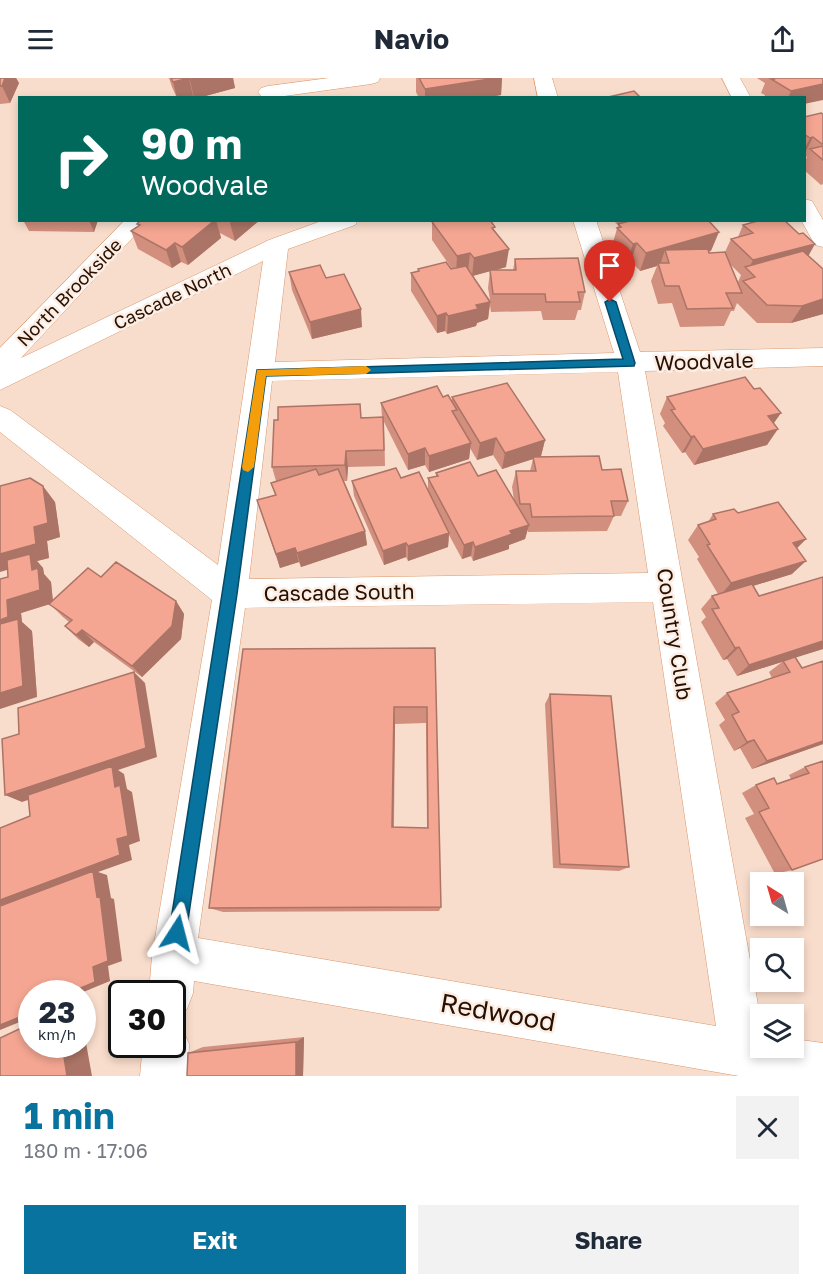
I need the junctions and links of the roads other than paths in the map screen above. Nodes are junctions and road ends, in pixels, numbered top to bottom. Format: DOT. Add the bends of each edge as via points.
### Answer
graph roads {
  1 [pos="369,78"];
  2 [pos="543,78"];
  3 [pos="731,78"];
  4 [pos="267,89"];
  5 [pos="366,96"];
  6 [pos="548,96"];
  7 [pos="741,96"];
  8 [pos="806,210"];
  9 [pos="136,222"];
  10 [pos="341,222"];
  11 [pos="585,222"];
  12 [pos="823,240"];
  13 [pos="277,245"];
  14 [pos="823,357"];
  15 [pos="630,363"];
  16 [pos="0,364"];
  17 [pos="261,372"];
  18 [pos="0,380"];
  19 [pos="0,417"];
  20 [pos="667,587"];
  21 [pos="230,594"];
  22 [pos="172,975"];
  23 [pos="744,1053"];
  24 [pos="165,1058"];
  25 [pos="823,1067"];
  26 [pos="164,1076"];
  1 -- 4 [label="street"];
  1 -- 5 [label="street"];
  2 -- 6 [label="street"];
  3 -- 7 [label="street"];
  8 -- 12 [label="street"];
  9 -- 16 [label="street, North Brookside"];
  10 -- 13 [label="street, Cascade North"];
  11 -- 15 [label="street, Country Club"];
  13 -- 17 [label="street"];
  13 -- 18 [label="street, Cascade North"];
  14 -- 15 [label="street, Woodvale"];
  15 -- 17 [label="street, Woodvale"];
  15 -- 20 [label="street, Country Club"];
  17 -- 21 [label="street"];
  19 -- 21 [label="street"];
  20 -- 21 [label="street, Cascade South"];
  20 -- 23 [label="street, Country Club"];
  21 -- 22 [label="street"];
  22 -- 23 [label="street, Redwood"];
  23 -- 25 [label="street, Redwood"];
  24 -- 26 [label="street"];
}
